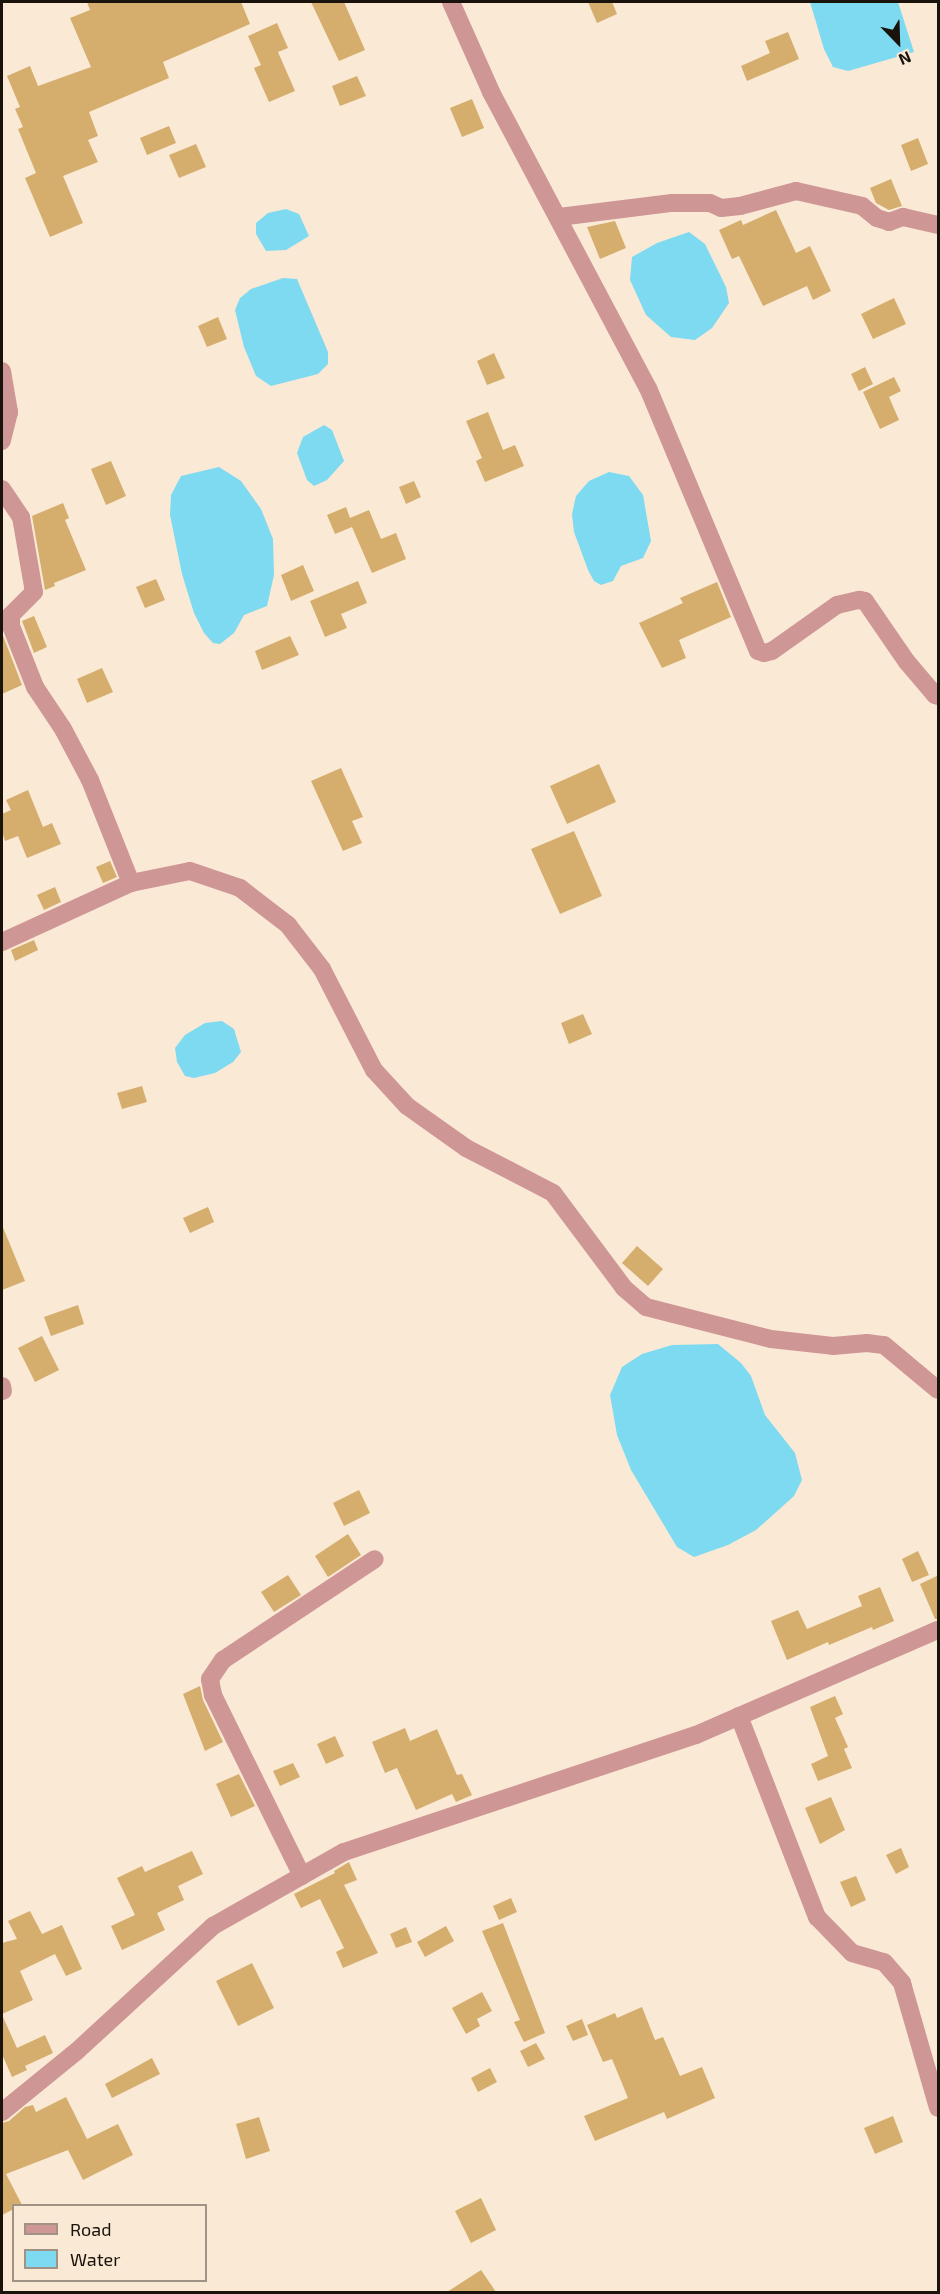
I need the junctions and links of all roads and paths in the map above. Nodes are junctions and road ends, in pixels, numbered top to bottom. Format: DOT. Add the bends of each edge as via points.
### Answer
graph roads {
  1 [pos="451,2"];
  2 [pos="559,217"];
  3 [pos="939,225"];
  4 [pos="2,371"];
  5 [pos="2,441"];
  6 [pos="2,489"];
  7 [pos="939,696"];
  8 [pos="131,883"];
  9 [pos="2,942"];
  10 [pos="939,1390"];
  11 [pos="375,1559"];
  12 [pos="939,1630"];
  13 [pos="739,1716"];
  14 [pos="302,1876"];
  15 [pos="939,2109"];
  16 [pos="2,2112"];
  1 -- 2 [label="street" via="491,92"];
  2 -- 3 [label="street" via="672,203 740,206 796,191 862,206 889,222 903,217"];
  2 -- 7 [label="street" via="648,388 758,651 772,651 837,605 865,601 907,662"];
  4 -- 5 [label="street" via="9,412"];
  6 -- 8 [label="street" via="21,518 34,592 12,615 11,626 35,687 90,780"];
  8 -- 9 [label="street"];
  8 -- 10 [label="street" via="190,871 240,888 288,925 322,969 374,1070 407,1107 466,1148 553,1193 624,1288 645,1307 771,1339 833,1346 884,1345"];
  11 -- 14 [label="street" via="223,1660 210,1679 213,1695"];
  12 -- 13 [label="street"];
  13 -- 14 [label="street" via="696,1735 344,1852"];
  13 -- 15 [label="street" via="817,1917 852,1953 884,1962 902,1983"];
  14 -- 16 [label="street" via="213,1926 77,2051"];
}
